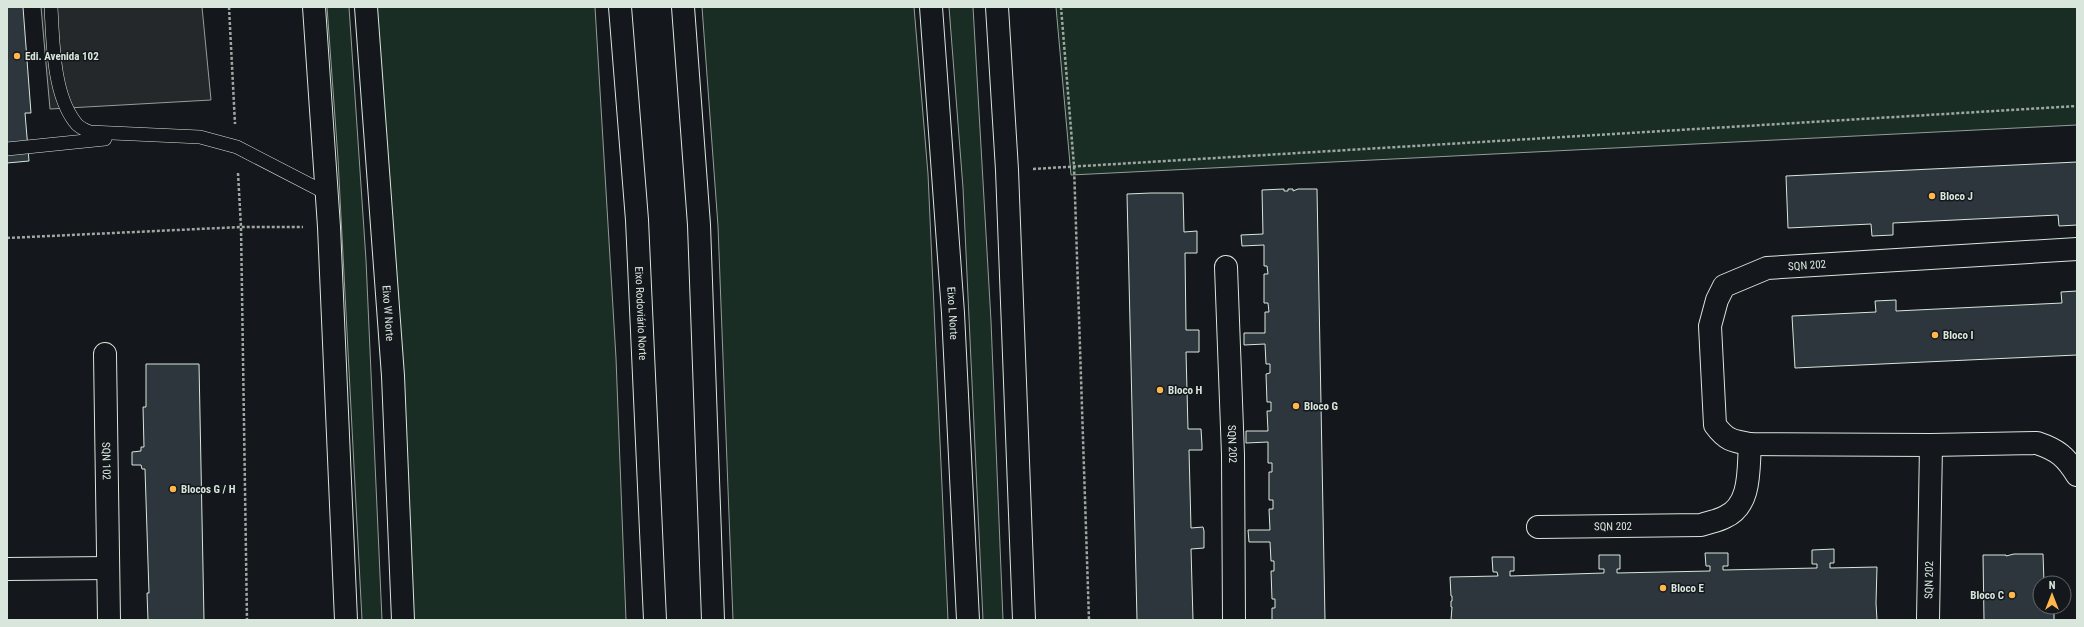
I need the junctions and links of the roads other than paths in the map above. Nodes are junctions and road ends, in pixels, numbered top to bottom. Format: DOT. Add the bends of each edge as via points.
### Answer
graph roads {
  1 [pos="51,7"];
  2 [pos="314,7"];
  3 [pos="366,7"];
  4 [pos="620,7"];
  5 [pos="683,7"];
  6 [pos="931,7"];
  7 [pos="997,7"];
  8 [pos="143,136"];
  9 [pos="7,149"];
  10 [pos="326,193"];
  11 [pos="2077,249"];
  12 [pos="1226,267"];
  13 [pos="105,354"];
  14 [pos="1750,444"];
  15 [pos="1931,445"];
  16 [pos="2077,475"];
  17 [pos="1538,526"];
  18 [pos="108,568"];
  19 [pos="7,569"];
  20 [pos="109,620"];
  21 [pos="346,620"];
  22 [pos="403,620"];
  23 [pos="655,620"];
  24 [pos="713,620"];
  25 [pos="968,620"];
  26 [pos="1024,620"];
  27 [pos="1234,620"];
  28 [pos="1928,620"];
  1 -- 8 [label="lane" via="53,52 64,105 76,124 90,132"];
  2 -- 10 [label="main road"];
  3 -- 22 [label="main road, Eixo W Norte" via="393,376"];
  4 -- 23 [label="main road, Eixo Rodoviário Norte" via="637,220"];
  5 -- 24 [label="main road" via="699,225"];
  6 -- 25 [label="main road, Eixo L Norte" via="953,313"];
  7 -- 26 [label="main road"];
  8 -- 9 [label="lane"];
  8 -- 10 [label="lane" via="200,137 236,147"];
  10 -- 21 [label="main road"];
  11 -- 14 [label="main road, SQN 202" via="1767,268 1724,286 1710,326 1715,425 1724,436"];
  12 -- 27 [label="main road, SQN 202" via="1233,455"];
  13 -- 18 [label="main road, SQN 102"];
  14 -- 15 [label="main road, SQN 202"];
  14 -- 17 [label="main road, SQN 202" via="1747,487 1740,506 1726,517 1701,525"];
  15 -- 16 [label="main road, SQN 202" via="2037,443 2054,449 2069,461"];
  15 -- 28 [label="main road, SQN 202"];
  18 -- 19 [label="main road"];
  18 -- 20 [label="main road, SQN 102"];
}
